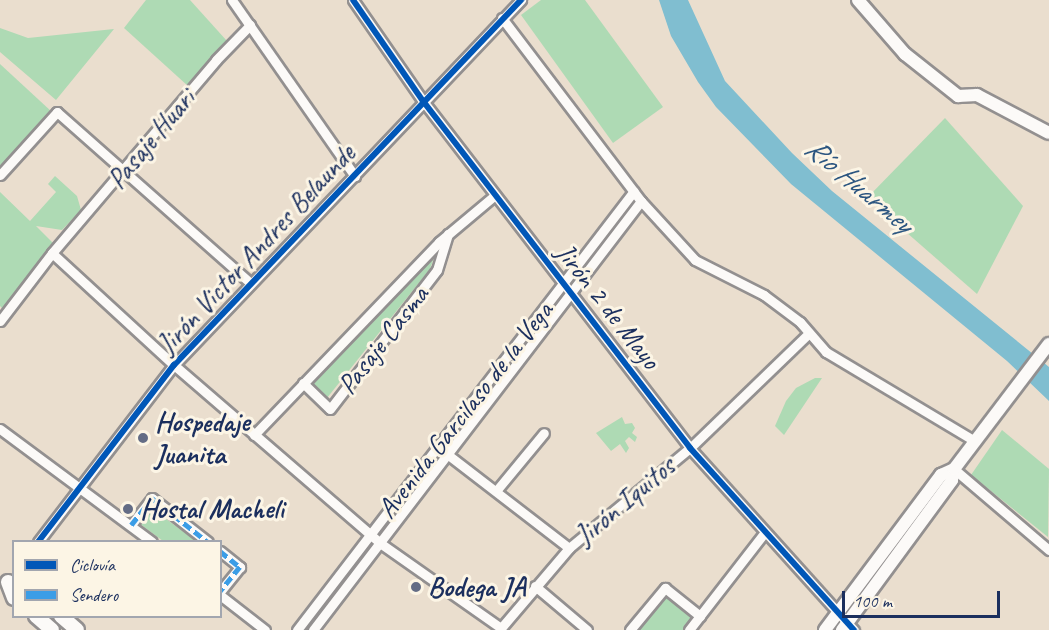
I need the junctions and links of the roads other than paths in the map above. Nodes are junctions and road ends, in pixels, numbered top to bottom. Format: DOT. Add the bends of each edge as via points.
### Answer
graph roads {
  1 [pos="232,0"];
  2 [pos="353,0"];
  3 [pos="521,0"];
  4 [pos="858,0"];
  5 [pos="502,18"];
  6 [pos="250,25"];
  7 [pos="423,101"];
  8 [pos="1049,133"];
  9 [pos="124,171"];
  10 [pos="0,175"];
  11 [pos="355,176"];
  12 [pos="634,191"];
  13 [pos="495,195"];
  14 [pos="641,201"];
  15 [pos="448,234"];
  16 [pos="52,253"];
  17 [pos="250,283"];
  18 [pos="563,283"];
  19 [pos="570,292"];
  20 [pos="0,321"];
  21 [pos="808,333"];
  22 [pos="1046,348"];
  23 [pos="174,365"];
  24 [pos="303,383"];
  25 [pos="0,429"];
  26 [pos="544,433"];
  27 [pos="254,435"];
  28 [pos="975,441"];
  29 [pos="690,448"];
  30 [pos="447,454"];
  31 [pos="954,469"];
  32 [pos="81,486"];
  33 [pos="496,491"];
  34 [pos="131,525"];
  35 [pos="765,532"];
  36 [pos="370,534"];
  37 [pos="40,540"];
  38 [pos="150,540"];
  39 [pos="205,540"];
  40 [pos="380,543"];
  41 [pos="569,548"];
  42 [pos="1049,550"];
  43 [pos="222,553"];
  44 [pos="536,586"];
  45 [pos="222,590"];
  46 [pos="222,595"];
  47 [pos="838,613"];
  48 [pos="700,616"];
  49 [pos="38,618"];
  50 [pos="63,618"];
  51 [pos="848,628"];
  52 [pos="501,629"];
  53 [pos="52,630"];
  54 [pos="77,630"];
  55 [pos="265,630"];
  56 [pos="297,630"];
  57 [pos="313,630"];
  58 [pos="587,630"];
  59 [pos="630,630"];
  60 [pos="689,630"];
  61 [pos="825,630"];
  1 -- 6 [label="street"];
  2 -- 7 [label="street, Jirón 2 de Mayo"];
  3 -- 5 [label="street, Jirón Victor Andres Belaunde"];
  4 -- 8 [label="street" via="905,54 958,96 977,95"];
  5 -- 7 [label="street, Jirón Victor Andres Belaunde"];
  5 -- 12 [label="street"];
  6 -- 9 [label="street, Pasaje Huari"];
  6 -- 11 [label="street"];
  7 -- 11 [label="street, Jirón Victor Andres Belaunde"];
  7 -- 13 [label="street, Jirón 2 de Mayo"];
  9 -- 10 [label="street" via="57,112"];
  9 -- 16 [label="street, Pasaje Huari"];
  9 -- 17 [label="street"];
  11 -- 17 [label="street, Jirón Victor Andres Belaunde"];
  12 -- 14 [label="street"];
  12 -- 18 [label="street, Avenida Garcilaso de la Vega"];
  13 -- 15 [label="street, Pasaje Casma"];
  13 -- 18 [label="street, Jirón 2 de Mayo"];
  14 -- 19 [label="street, Avenida Garcilaso de la Vega"];
  14 -- 21 [label="street" via="695,260 764,296"];
  15 -- 24 [label="street, Pasaje Casma"];
  15 -- 24 [label="street, Pasaje Casma" via="437,270 330,409"];
  16 -- 20 [label="street, Pasaje Huari"];
  16 -- 23 [label="street"];
  17 -- 23 [label="street, Jirón Victor Andres Belaunde"];
  18 -- 19 [label="street, Jirón 2 de Mayo"];
  18 -- 36 [label="street, Avenida Garcilaso de la Vega"];
  19 -- 29 [label="street, Jirón 2 de Mayo"];
  19 -- 30 [label="street, Avenida Garcilaso de la Vega"];
  21 -- 28 [label="street" via="826,352"];
  21 -- 29 [label="street, Jirón Iquitos"];
  22 -- 28 [label="street"];
  23 -- 27 [label="street"];
  23 -- 32 [label="street, Jirón Victor Andres Belaunde"];
  24 -- 27 [label="street, Pasaje Casma"];
  25 -- 32 [label="street"];
  26 -- 33 [label="street"];
  27 -- 36 [label="street"];
  28 -- 31 [label="street"];
  29 -- 35 [label="street, Jirón 2 de Mayo"];
  29 -- 41 [label="street, Jirón Iquitos"];
  30 -- 33 [label="street"];
  30 -- 40 [label="street, Avenida Garcilaso de la Vega"];
  31 -- 42 [label="street"];
  31 -- 47 [label="street" via="941,475"];
  31 -- 51 [label="street" via="952,480"];
  32 -- 34 [label="street"];
  32 -- 37 [label="street, Jirón Victor Andres Belaunde"];
  33 -- 41 [label="street"];
  34 -- 38 [label="street"];
  34 -- 39 [label="street" via="152,498"];
  35 -- 47 [label="street, Jirón 2 de Mayo"];
  35 -- 48 [label="street"];
  36 -- 40 [label="street"];
  36 -- 56 [label="street, Avenida Garcilaso de la Vega"];
  40 -- 52 [label="street"];
  40 -- 57 [label="street, Avenida Garcilaso de la Vega"];
  41 -- 44 [label="street, Jirón Iquitos"];
  43 -- 45 [label="street" via="240,567"];
  44 -- 52 [label="street, Jirón Iquitos"];
  44 -- 58 [label="street"];
  46 -- 55 [label="street"];
  47 -- 51 [label="street, Jirón 2 de Mayo"];
  47 -- 61 [label="street"];
  48 -- 59 [label="street" via="665,588"];
  48 -- 60 [label="street"];
  49 -- 53 [label="main road"];
  50 -- 54 [label="main road"];
}
